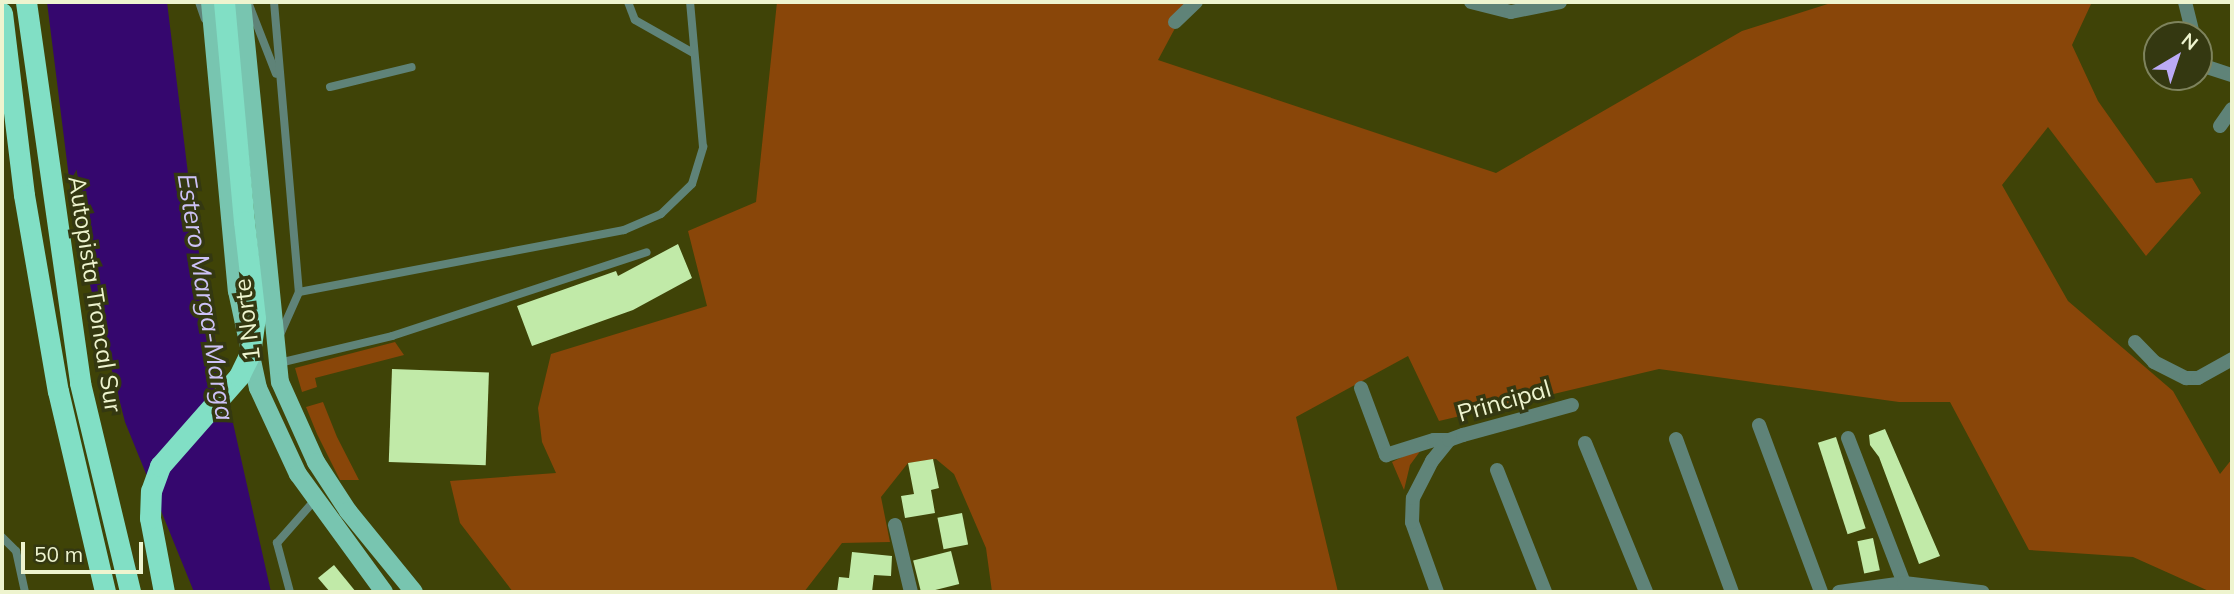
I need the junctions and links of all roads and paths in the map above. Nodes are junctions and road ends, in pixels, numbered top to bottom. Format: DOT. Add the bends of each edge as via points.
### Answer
graph roads {
  1 [pos="26,2"];
  2 [pos="199,2"];
  3 [pos="210,2"];
  4 [pos="224,2"];
  5 [pos="242,2"];
  6 [pos="248,2"];
  7 [pos="274,2"];
  8 [pos="628,2"];
  9 [pos="690,2"];
  10 [pos="1196,2"];
  11 [pos="1471,2"];
  12 [pos="1560,2"];
  13 [pos="2185,2"];
  14 [pos="2,13"];
  15 [pos="2190,21"];
  16 [pos="1175,23"];
  17 [pos="214,46"];
  18 [pos="693,53"];
  19 [pos="412,67"];
  20 [pos="2213,69"];
  21 [pos="2232,75"];
  22 [pos="279,84"];
  23 [pos="330,87"];
  24 [pos="2232,109"];
  25 [pos="2,112"];
  26 [pos="2220,126"];
  27 [pos="24,195"];
  28 [pos="647,252"];
  29 [pos="299,292"];
  30 [pos="2135,342"];
  31 [pos="275,356"];
  32 [pos="2232,359"];
  33 [pos="1361,388"];
  34 [pos="1572,405"];
  35 [pos="1759,425"];
  36 [pos="1848,438"];
  37 [pos="1676,439"];
  38 [pos="1449,440"];
  39 [pos="1584,443"];
  40 [pos="1497,470"];
  41 [pos="314,501"];
  42 [pos="895,525"];
  43 [pos="2,537"];
  44 [pos="1904,583"];
  45 [pos="25,592"];
  46 [pos="105,592"];
  47 [pos="130,592"];
  48 [pos="164,592"];
  49 [pos="290,592"];
  50 [pos="384,592"];
  51 [pos="414,592"];
  52 [pos="911,592"];
  53 [pos="1437,592"];
  54 [pos="1545,592"];
  55 [pos="1646,592"];
  56 [pos="1732,592"];
  57 [pos="1821,592"];
  58 [pos="1839,592"];
  59 [pos="1982,592"];
  1 -- 47 [label="highway, Autopista Troncal Sur" via="80,383"];
  2 -- 17 [label="lane"];
  3 -- 17 [label="main road, 1 Norte"];
  4 -- 48 [label="highway, bridge" via="255,318 250,353 239,376 160,466 151,491 150,518"];
  5 -- 31 [label="main road, 1 Norte"];
  6 -- 22 [label="lane"];
  7 -- 22 [label="lane"];
  8 -- 18 [label="lane" via="635,20"];
  9 -- 18 [label="lane"];
  10 -- 16 [label="street"];
  11 -- 12 [label="street" via="1511,12"];
  13 -- 15 [label="street"];
  14 -- 27 [label="highway, Autopista Troncal Sur"];
  17 -- 41 [label="main road, 1 Norte" via="237,291 248,353 277,434"];
  18 -- 29 [label="lane" via="703,147 698,168 675,203 648,222"];
  19 -- 23 [label="lane"];
  20 -- 21 [label="street"];
  22 -- 29 [label="lane"];
  24 -- 26 [label="street"];
  25 -- 27 [label="highway"];
  27 -- 46 [label="highway, Autopista Troncal Sur" via="58,391"];
  28 -- 31 [label="lane" via="391,336"];
  29 -- 31 [label="lane"];
  30 -- 32 [label="street" via="2154,362 2186,378 2206,375"];
  31 -- 51 [label="main road, 1 Norte" via="289,405 316,462 348,511"];
  33 -- 38 [label="street, Principal" via="1386,455"];
  34 -- 38 [label="street, Principal"];
  35 -- 57 [label="street"];
  36 -- 44 [label="street"];
  37 -- 56 [label="street"];
  38 -- 53 [label="street, Principal" via="1413,498 1412,522"];
  39 -- 55 [label="street"];
  40 -- 54 [label="street"];
  41 -- 49 [label="lane" via="277,543"];
  41 -- 50 [label="main road, 1 Norte"];
  42 -- 52 [label="street"];
  43 -- 45 [label="lane" via="16,551"];
  44 -- 58 [label="street"];
  44 -- 59 [label="street"];
}
